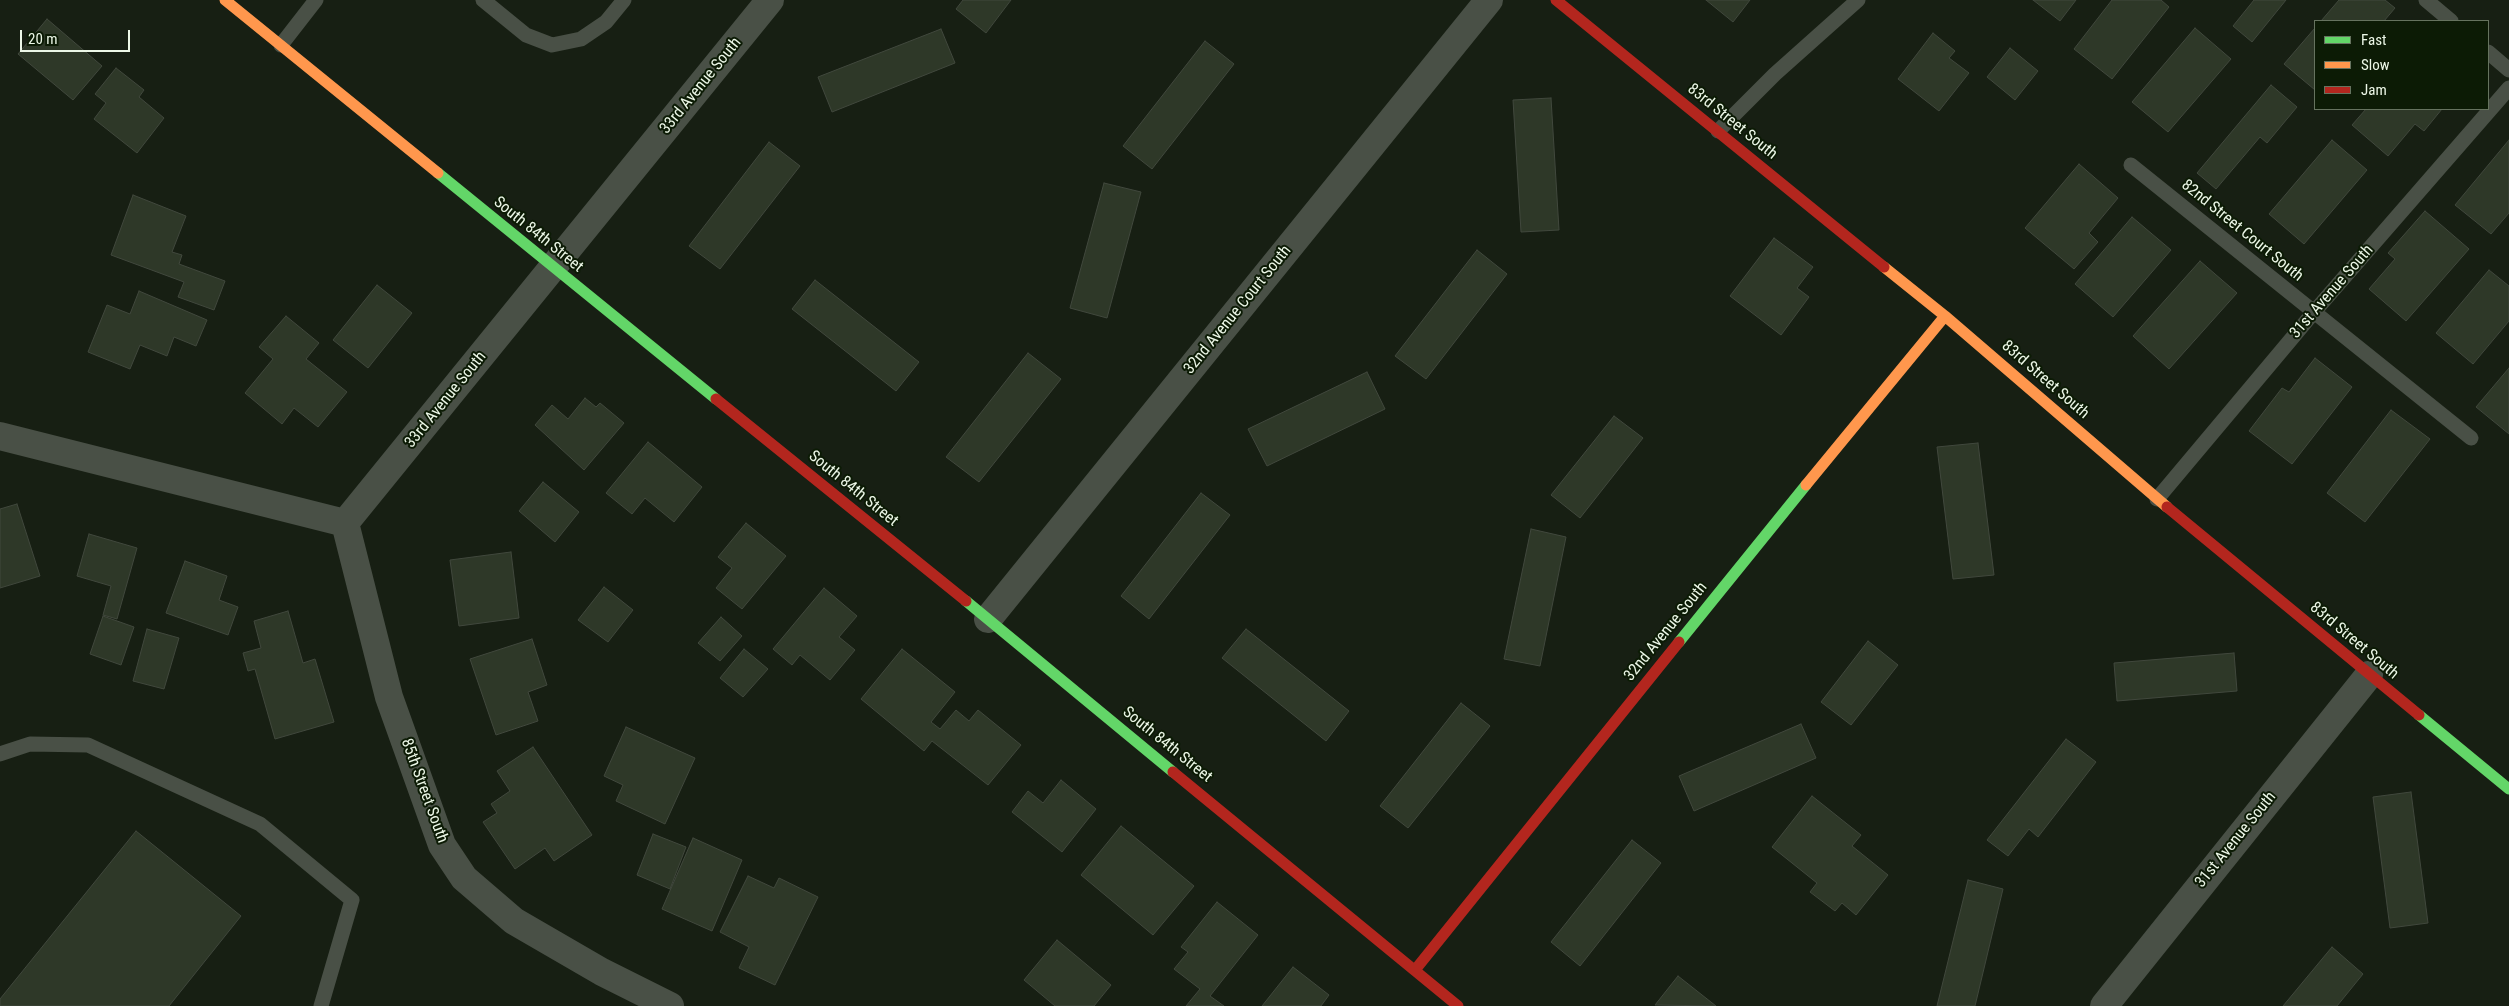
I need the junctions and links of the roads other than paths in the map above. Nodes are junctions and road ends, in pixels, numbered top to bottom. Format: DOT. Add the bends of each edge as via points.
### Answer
graph roads {
  1 [pos="226,0"];
  2 [pos="316,0"];
  3 [pos="483,0"];
  4 [pos="624,0"];
  5 [pos="770,0"];
  6 [pos="1489,0"];
  7 [pos="1556,0"];
  8 [pos="1858,0"];
  9 [pos="2426,0"];
  10 [pos="2450,20"];
  11 [pos="281,45"];
  12 [pos="2489,53"];
  13 [pos="2509,70"];
  14 [pos="2509,88"];
  15 [pos="1718,131"];
  16 [pos="2130,165"];
  17 [pos="553,268"];
  18 [pos="2314,312"];
  19 [pos="1946,316"];
  20 [pos="0,436"];
  21 [pos="2471,438"];
  22 [pos="2157,499"];
  23 [pos="345,523"];
  24 [pos="988,619"];
  25 [pos="2369,675"];
  26 [pos="0,754"];
  27 [pos="2509,789"];
  28 [pos="1414,970"];
  29 [pos="321,1006"];
  30 [pos="670,1006"];
  31 [pos="1458,1006"];
  32 [pos="2104,1006"];
  1 -- 11 [label="street, South 84th Street"];
  2 -- 11 [label="lane"];
  3 -- 4 [label="lane" via="526,35 552,45 581,39 606,22"];
  5 -- 17 [label="street, 33rd Avenue South"];
  6 -- 24 [label="street, 32nd Avenue Court South"];
  7 -- 15 [label="street, 83rd Street South"];
  8 -- 15 [label="lane" via="1775,74"];
  9 -- 10 [label="lane"];
  11 -- 17 [label="street, South 84th Street"];
  12 -- 13 [label="lane"];
  14 -- 18 [label="lane, 31st Avenue South"];
  15 -- 19 [label="street, 83rd Street South"];
  16 -- 18 [label="lane, 82nd Street Court South"];
  17 -- 23 [label="street, 33rd Avenue South"];
  17 -- 24 [label="street, South 84th Street"];
  18 -- 21 [label="lane, 82nd Street Court South"];
  18 -- 22 [label="lane, 31st Avenue South"];
  19 -- 22 [label="street, 83rd Street South"];
  19 -- 28 [label="street, 32nd Avenue South"];
  20 -- 23 [label="street"];
  22 -- 25 [label="street, 83rd Street South"];
  23 -- 30 [label="street, 85th Street South" via="389,697 442,845 464,878 514,921 602,972"];
  24 -- 28 [label="street, South 84th Street"];
  25 -- 27 [label="street, 83rd Street South"];
  25 -- 32 [label="street, 31st Avenue South"];
  26 -- 29 [label="lane" via="30,744 88,745 260,824 352,900"];
  28 -- 31 [label="street, South 84th Street"];
}
